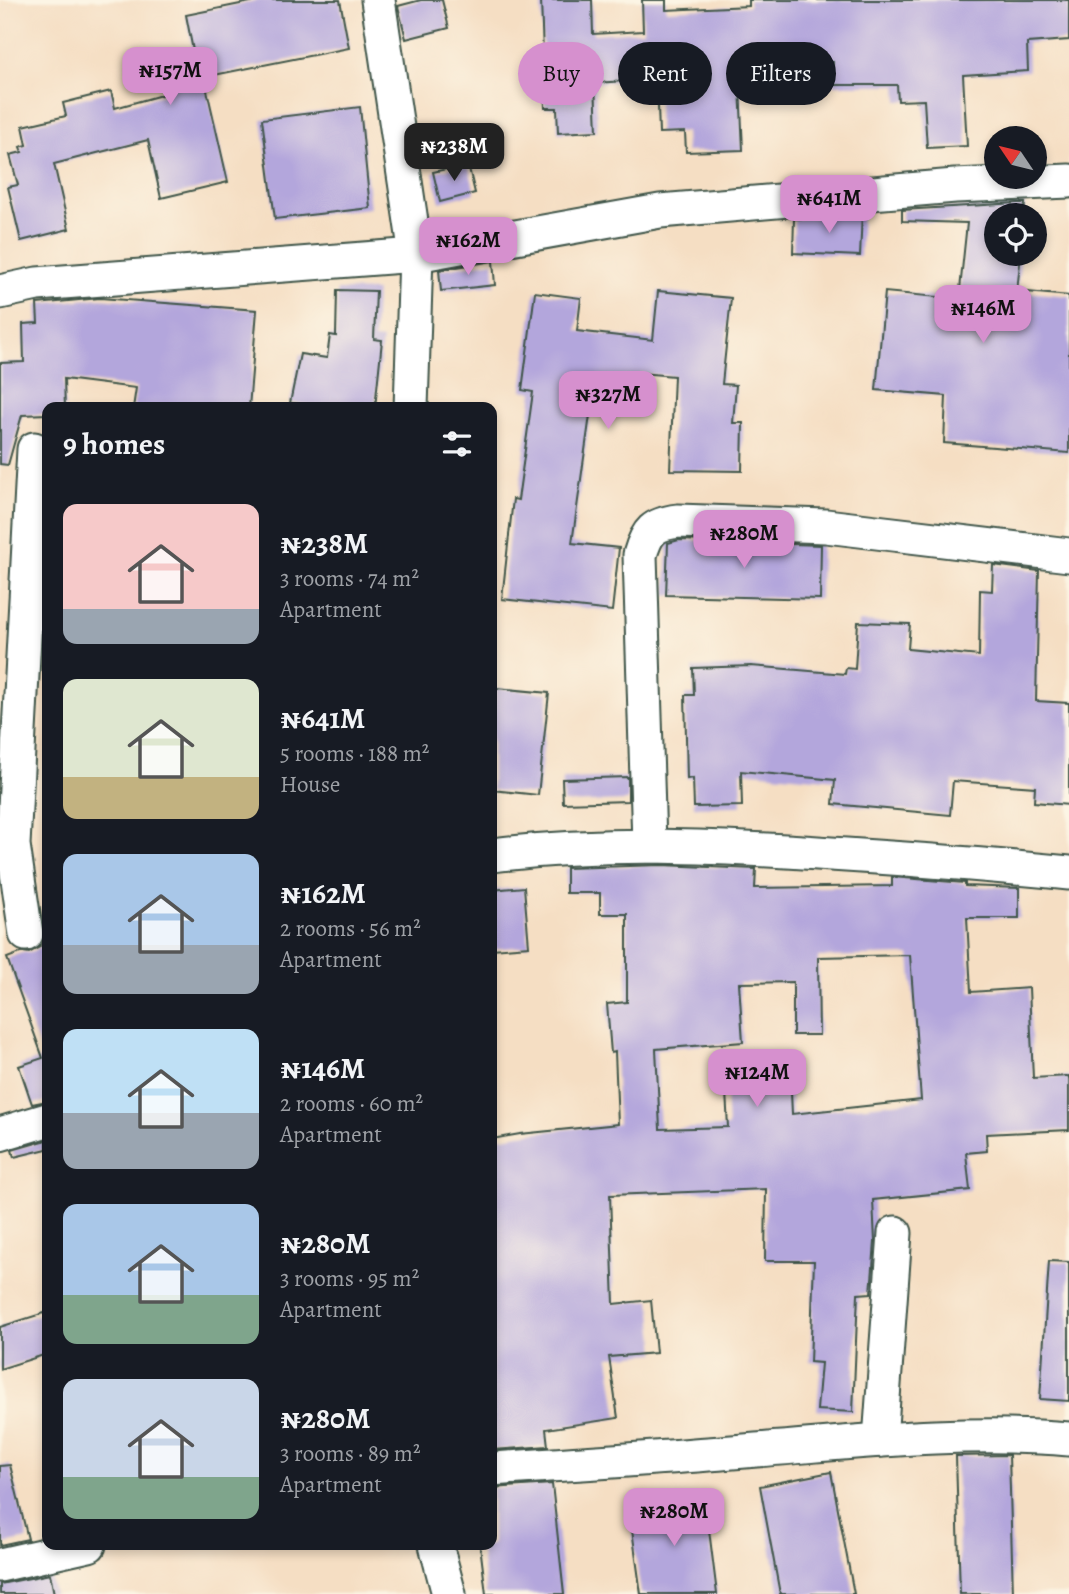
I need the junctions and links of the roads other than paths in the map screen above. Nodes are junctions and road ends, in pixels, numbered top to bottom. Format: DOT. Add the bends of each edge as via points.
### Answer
graph roads {
  1 [pos="377,0"];
  2 [pos="1069,181"];
  3 [pos="416,255"];
  4 [pos="0,292"];
  5 [pos="411,402"];
  6 [pos="34,449"];
  7 [pos="1069,555"];
  8 [pos="649,844"];
  9 [pos="497,854"];
  10 [pos="1069,873"];
  11 [pos="24,936"];
  12 [pos="42,1121"];
  13 [pos="0,1133"];
  14 [pos="895,1233"];
  15 [pos="1069,1439"];
  16 [pos="880,1440"];
  17 [pos="497,1469"];
  18 [pos="67,1550"];
  19 [pos="437,1550"];
  20 [pos="0,1565"];
  21 [pos="449,1594"];
  1 -- 3 [label="street"];
  2 -- 3 [label="street" via="660,211"];
  3 -- 4 [label="street" via="37,284"];
  3 -- 5 [label="street"];
  6 -- 11 [label="street" via="13,845"];
  7 -- 8 [label="street" via="826,526 662,523 646,535 640,555"];
  8 -- 9 [label="street"];
  8 -- 10 [label="street"];
  12 -- 13 [label="street"];
  14 -- 16 [label="street"];
  15 -- 16 [label="street"];
  16 -- 17 [label="street"];
  18 -- 20 [label="street"];
  19 -- 21 [label="street"];
}
